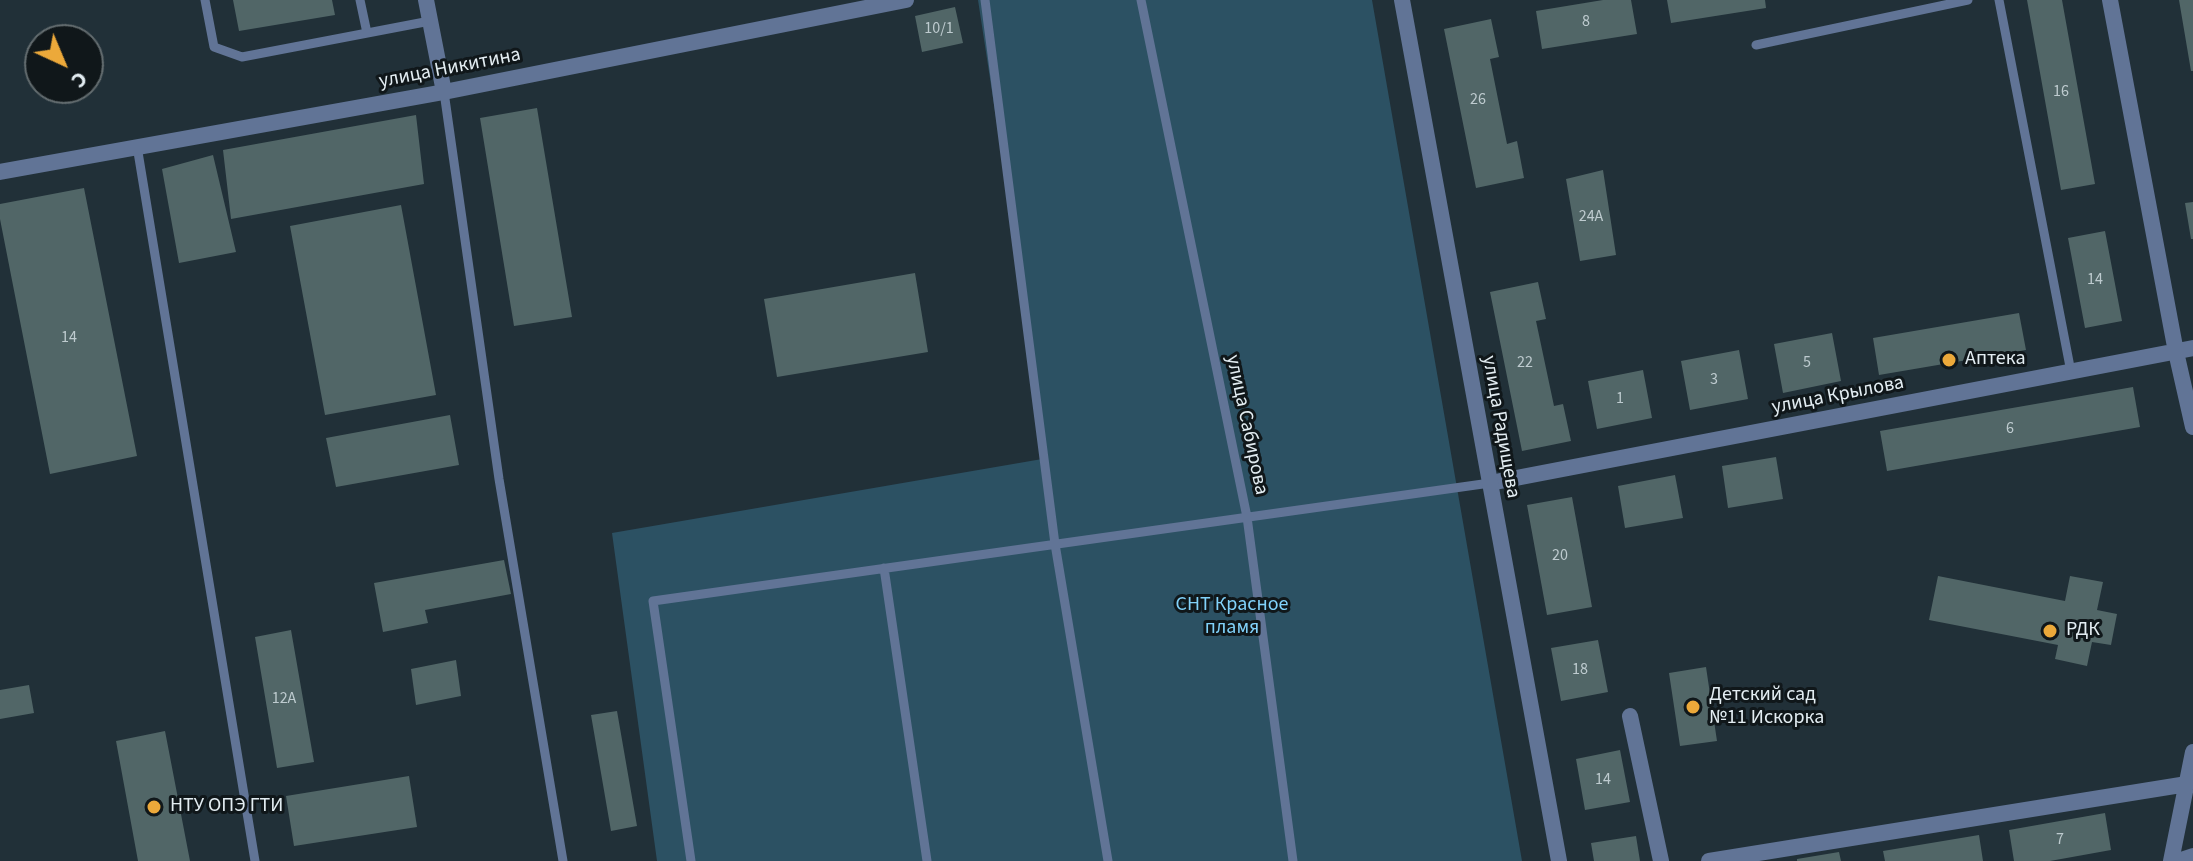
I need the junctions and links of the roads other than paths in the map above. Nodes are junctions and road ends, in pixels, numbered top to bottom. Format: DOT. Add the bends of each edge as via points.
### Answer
graph roads {
  1 [pos="205,0"];
  2 [pos="360,0"];
  3 [pos="426,0"];
  4 [pos="906,0"];
  5 [pos="985,0"];
  6 [pos="1141,0"];
  7 [pos="1403,0"];
  8 [pos="1968,0"];
  9 [pos="1999,0"];
  10 [pos="2110,0"];
  11 [pos="430,21"];
  12 [pos="367,33"];
  13 [pos="1756,45"];
  14 [pos="444,92"];
  15 [pos="137,146"];
  16 [pos="0,172"];
  17 [pos="2184,350"];
  18 [pos="2071,372"];
  19 [pos="2193,427"];
  20 [pos="1490,483"];
  21 [pos="1247,517"];
  22 [pos="1055,544"];
  23 [pos="884,568"];
  24 [pos="1630,716"];
  25 [pos="2193,752"];
  26 [pos="2187,784"];
  27 [pos="2193,856"];
  28 [pos="255,861"];
  29 [pos="563,861"];
  30 [pos="691,861"];
  31 [pos="927,861"];
  32 [pos="1108,861"];
  33 [pos="1293,861"];
  34 [pos="1559,861"];
  35 [pos="1661,861"];
  36 [pos="1709,861"];
  37 [pos="2171,861"];
  38 [pos="2178,861"];
  1 -- 12 [label="lane" via="214,47 242,57"];
  2 -- 12 [label="lane"];
  3 -- 11 [label="street"];
  4 -- 14 [label="street, улица Никитина"];
  5 -- 22 [label="lane"];
  6 -- 21 [label="lane, улица Сабирова"];
  7 -- 20 [label="street, улица Радищева"];
  8 -- 13 [label="lane"];
  9 -- 18 [label="lane"];
  10 -- 17 [label="street"];
  11 -- 12 [label="lane"];
  11 -- 14 [label="street"];
  14 -- 15 [label="street, улица Никитина"];
  14 -- 29 [label="lane" via="499,479"];
  15 -- 16 [label="street, улица Никитина"];
  15 -- 28 [label="lane"];
  17 -- 18 [label="street, улица Крылова"];
  17 -- 19 [label="street"];
  18 -- 20 [label="street, улица Крылова"];
  20 -- 21 [label="lane"];
  20 -- 34 [label="street, улица Радищева"];
  21 -- 22 [label="lane"];
  21 -- 33 [label="lane, улица Сабирова"];
  22 -- 23 [label="lane"];
  22 -- 32 [label="lane"];
  23 -- 30 [label="lane" via="653,601"];
  23 -- 31 [label="lane"];
  24 -- 35 [label="street"];
  25 -- 26 [label="street"];
  26 -- 36 [label="street"];
  26 -- 37 [label="street"];
  27 -- 38 [label="street"];
}
